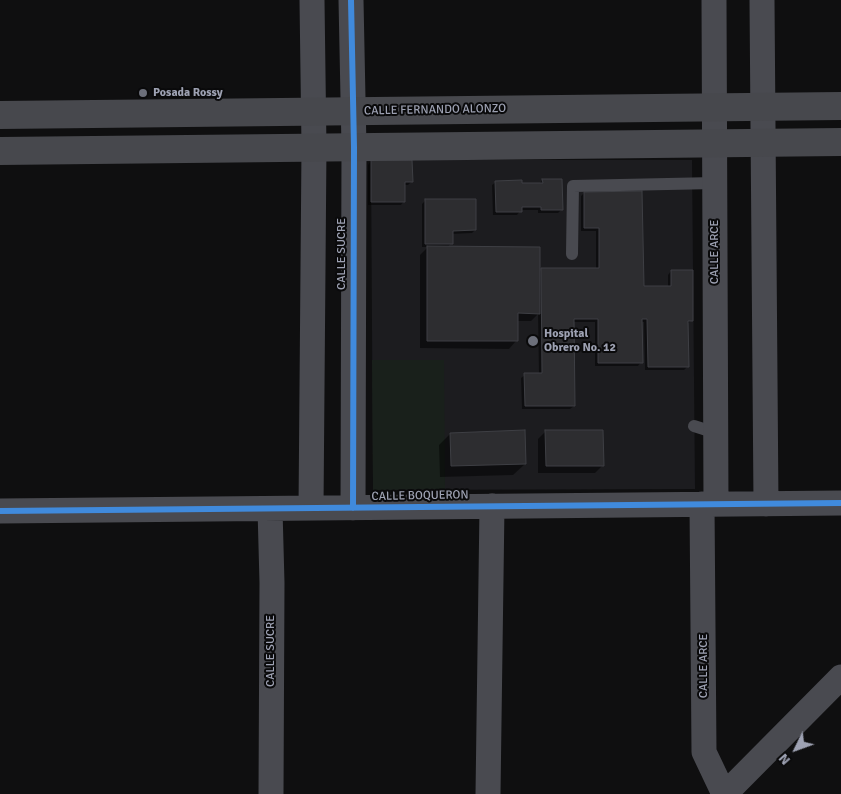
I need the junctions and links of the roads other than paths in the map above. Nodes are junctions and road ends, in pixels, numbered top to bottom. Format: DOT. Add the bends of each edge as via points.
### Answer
graph roads {
  1 [pos="312,0"];
  2 [pos="351,0"];
  3 [pos="714,0"];
  4 [pos="762,0"];
  5 [pos="841,106"];
  6 [pos="715,107"];
  7 [pos="763,107"];
  8 [pos="353,111"];
  9 [pos="313,112"];
  10 [pos="0,115"];
  11 [pos="841,142"];
  12 [pos="715,143"];
  13 [pos="763,143"];
  14 [pos="354,147"];
  15 [pos="314,148"];
  16 [pos="0,151"];
  17 [pos="715,183"];
  18 [pos="572,254"];
  19 [pos="841,503"];
  20 [pos="709,504"];
  21 [pos="766,504"];
  22 [pos="492,506"];
  23 [pos="311,508"];
  24 [pos="353,508"];
  25 [pos="270,509"];
  26 [pos="0,511"];
  27 [pos="841,677"];
  28 [pos="271,794"];
  29 [pos="488,794"];
  30 [pos="725,794"];
  1 -- 9 [label="street"];
  2 -- 8 [label="street, CALLE SUCRE"];
  3 -- 6 [label="street, CALLE ARCE"];
  4 -- 7 [label="street"];
  5 -- 7 [label="main road, CALLE FERNANDO ALONZO"];
  6 -- 7 [label="main road, CALLE FERNANDO ALONZO"];
  6 -- 8 [label="main road, CALLE FERNANDO ALONZO"];
  6 -- 12 [label="street, CALLE ARCE"];
  7 -- 13 [label="street"];
  8 -- 9 [label="main road, CALLE FERNANDO ALONZO"];
  8 -- 14 [label="street, CALLE SUCRE"];
  9 -- 10 [label="main road, CALLE FERNANDO ALONZO"];
  9 -- 15 [label="street"];
  11 -- 13 [label="main road"];
  12 -- 13 [label="main road"];
  12 -- 14 [label="main road"];
  12 -- 17 [label="street, CALLE ARCE"];
  13 -- 21 [label="street"];
  14 -- 15 [label="main road"];
  14 -- 24 [label="street, CALLE SUCRE"];
  15 -- 16 [label="main road"];
  15 -- 23 [label="street"];
  17 -- 18 [label="lane" via="573,186"];
  17 -- 20 [label="street, CALLE ARCE" via="705,430"];
  19 -- 21 [label="street, CALLE BOQUERON"];
  20 -- 21 [label="street, CALLE BOQUERON"];
  20 -- 22 [label="street, CALLE BOQUERON"];
  20 -- 30 [label="street, CALLE ARCE" via="704,752"];
  22 -- 24 [label="street, CALLE BOQUERON"];
  22 -- 29 [label="street"];
  23 -- 24 [label="street, CALLE BOQUERON"];
  23 -- 25 [label="street, CALLE BOQUERON"];
  25 -- 26 [label="street, CALLE BOQUERON"];
  25 -- 28 [label="street, CALLE SUCRE"];
  27 -- 30 [label="street"];
}
